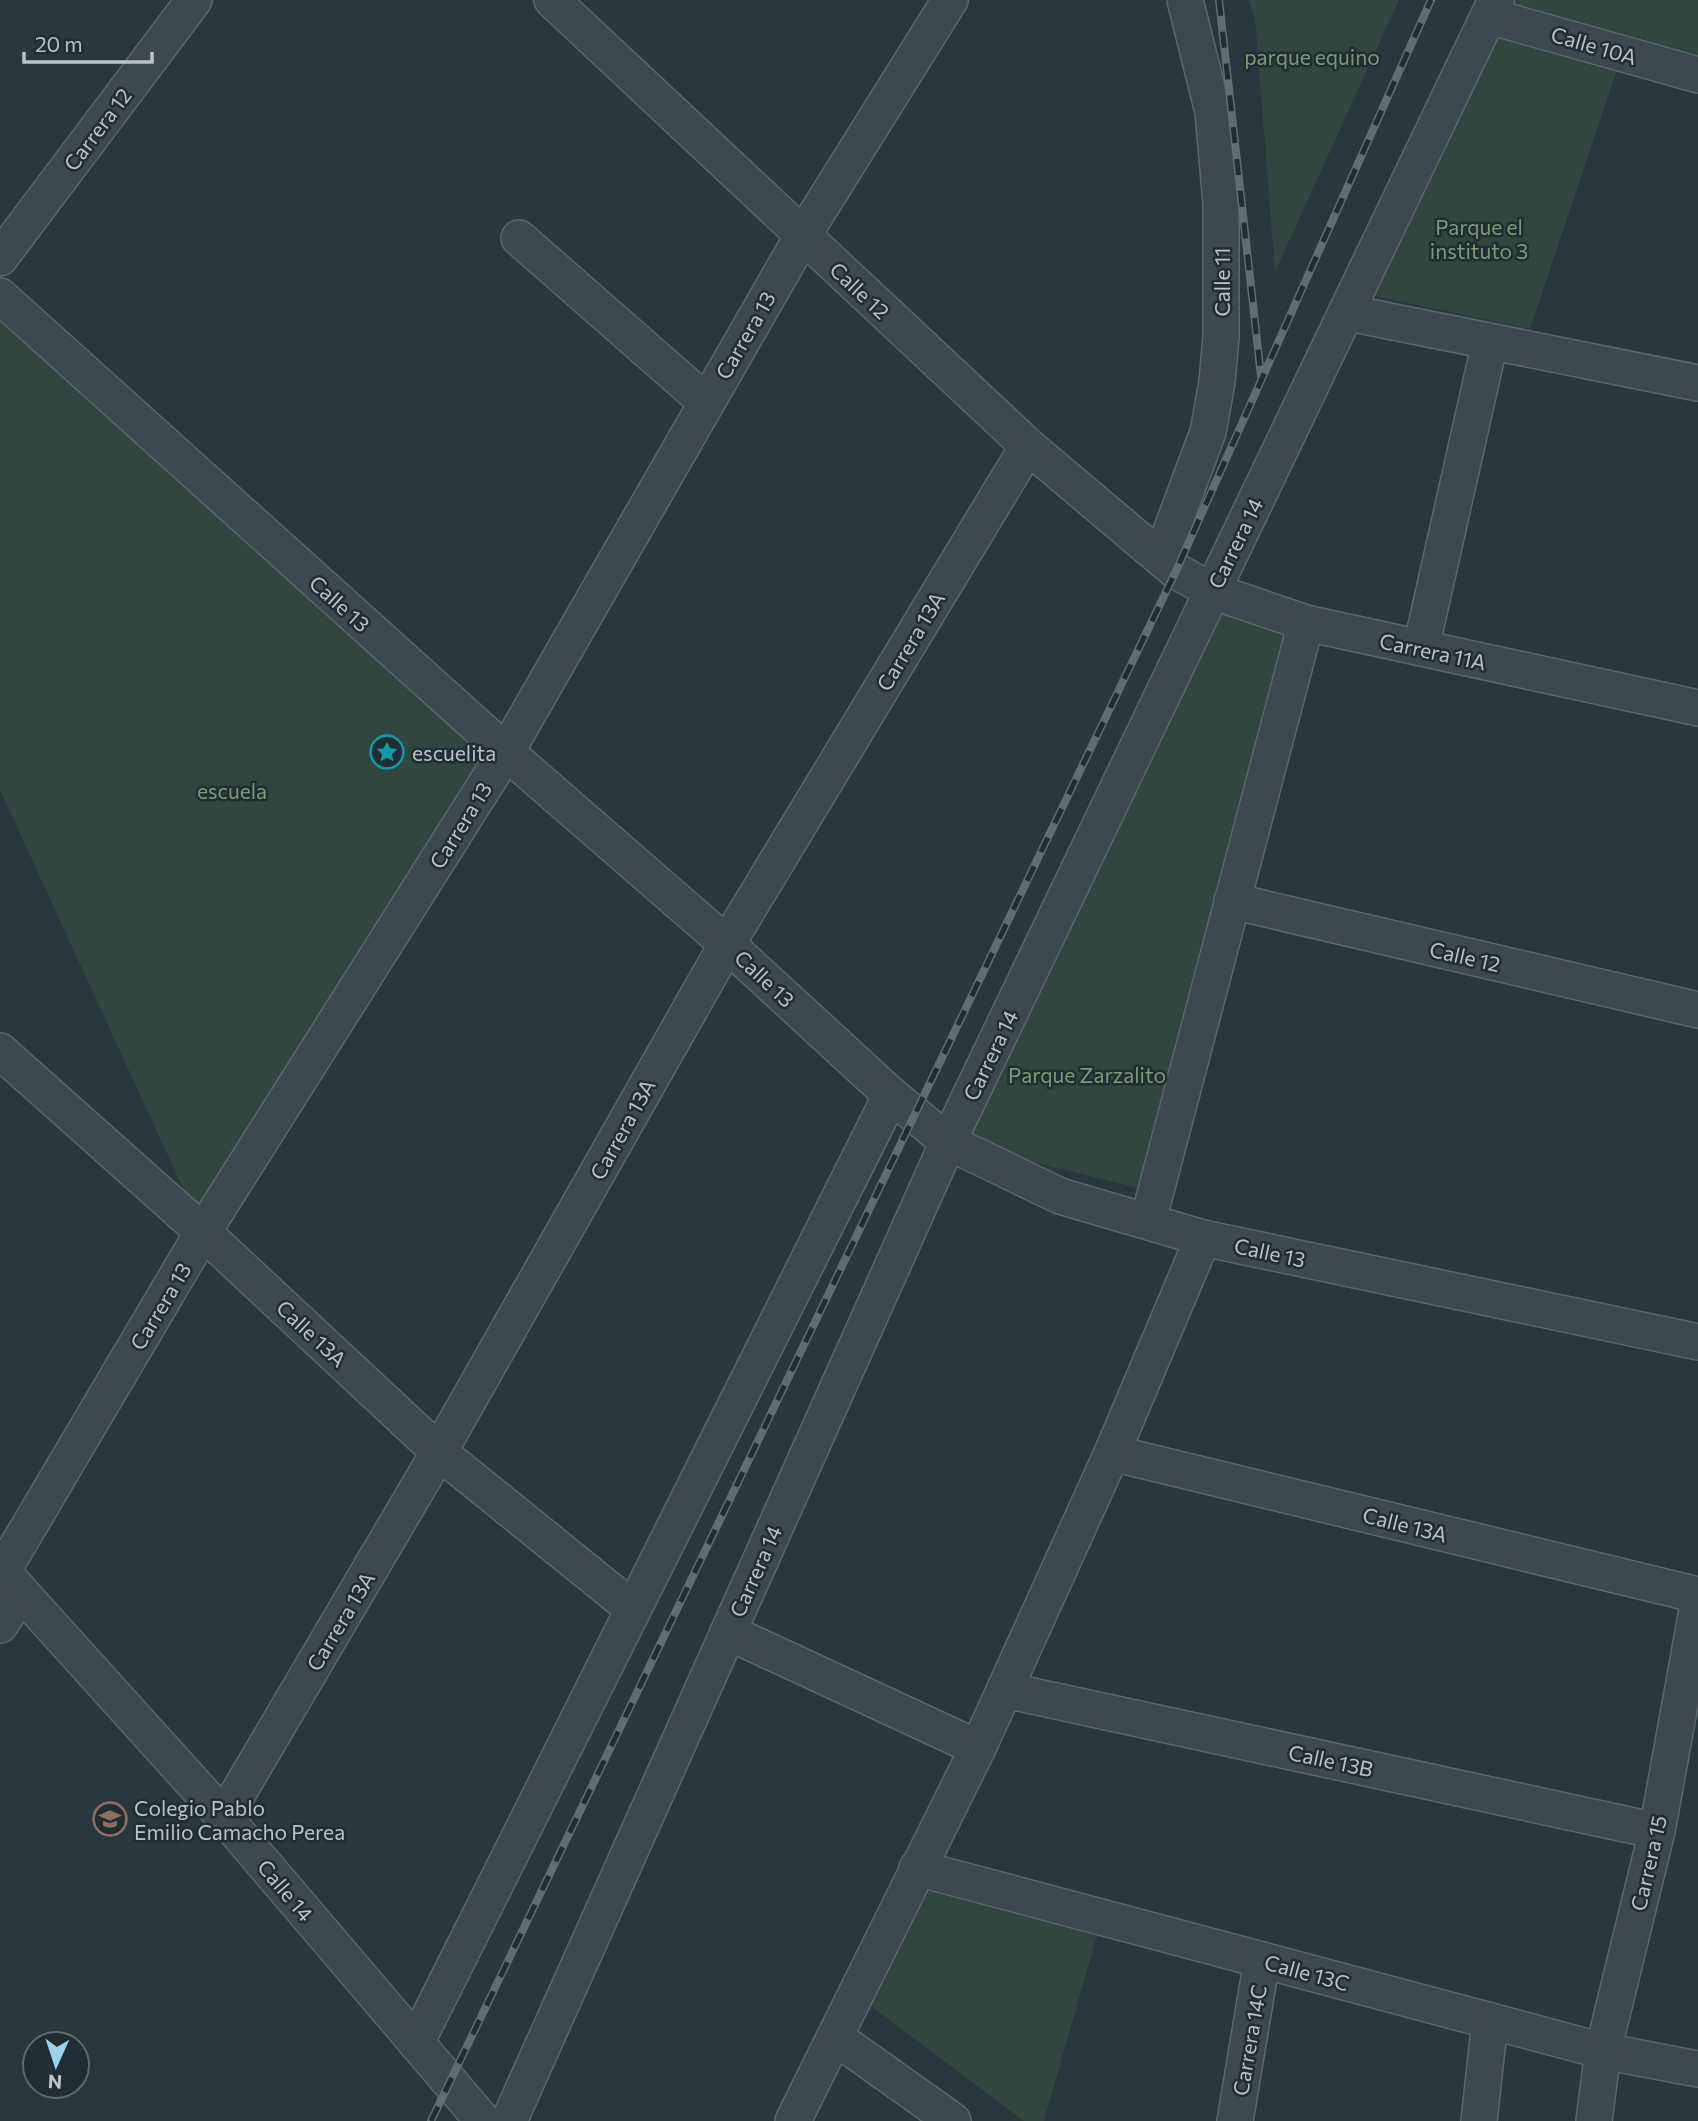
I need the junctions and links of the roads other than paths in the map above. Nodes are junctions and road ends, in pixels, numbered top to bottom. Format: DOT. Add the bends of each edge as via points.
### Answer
graph roads {
  1 [pos="194,0"];
  2 [pos="552,0"];
  3 [pos="950,0"];
  4 [pos="1185,0"];
  5 [pos="1493,8"];
  6 [pos="1698,75"];
  7 [pos="802,237"];
  8 [pos="519,238"];
  9 [pos="0,258"];
  10 [pos="0,296"];
  11 [pos="1349,313"];
  12 [pos="1490,342"];
  13 [pos="1698,383"];
  14 [pos="706,402"];
  15 [pos="1028,446"];
  16 [pos="1169,564"];
  17 [pos="1212,591"];
  18 [pos="1306,623"];
  19 [pos="1421,648"];
  20 [pos="1698,708"];
  21 [pos="506,752"];
  22 [pos="1232,901"];
  23 [pos="727,944"];
  24 [pos="1698,1010"];
  25 [pos="0,1051"];
  26 [pos="891,1095"];
  27 [pos="948,1142"];
  28 [pos="1148,1222"];
  29 [pos="203,1232"];
  30 [pos="1203,1238"];
  31 [pos="1698,1342"];
  32 [pos="439,1452"];
  33 [pos="1112,1453"];
  34 [pos="8,1578"];
  35 [pos="1698,1595"];
  36 [pos="1698,1605"];
  37 [pos="632,1608"];
  38 [pos="0,1625"];
  39 [pos="728,1632"];
  40 [pos="1005,1690"];
  41 [pos="978,1748"];
  42 [pos="223,1817"];
  43 [pos="1657,1831"];
  44 [pos="917,1868"];
  45 [pos="1262,1960"];
  46 [pos="1490,2021"];
  47 [pos="835,2037"];
  48 [pos="416,2043"];
  49 [pos="1603,2052"];
  50 [pos="1698,2068"];
  51 [pos="483,2121"];
  52 [pos="509,2121"];
  53 [pos="793,2121"];
  54 [pos="953,2121"];
  55 [pos="1235,2121"];
  56 [pos="1479,2121"];
  57 [pos="1594,2121"];
  1 -- 9 [label="street, Carrera 12"];
  2 -- 7 [label="street, Calle 12"];
  3 -- 7 [label="street, Carrera 13"];
  4 -- 16 [label="street, Calle 11" via="1213,112 1221,203 1221,337 1208,432"];
  5 -- 6 [label="street, Calle 10A"];
  5 -- 11 [label="street, Carrera 14"];
  7 -- 14 [label="street, Carrera 13"];
  7 -- 15 [label="street, Calle 12"];
  8 -- 14 [label="street"];
  10 -- 21 [label="street, Calle 13"];
  11 -- 12 [label="street"];
  11 -- 17 [label="street, Carrera 14"];
  12 -- 13 [label="street"];
  12 -- 19 [label="street"];
  14 -- 21 [label="street, Carrera 13"];
  15 -- 16 [label="street, Calle 12"];
  15 -- 23 [label="street, Carrera 13A"];
  16 -- 17 [label="street, Carrera 11A"];
  17 -- 18 [label="street, Carrera 11A"];
  17 -- 27 [label="street, Carrera 14"];
  18 -- 19 [label="street, Carrera 11A"];
  18 -- 22 [label="street"];
  19 -- 20 [label="street, Carrera 11A"];
  21 -- 23 [label="street, Calle 13"];
  21 -- 29 [label="street, Carrera 13"];
  22 -- 24 [label="street, Calle 12"];
  22 -- 28 [label="street"];
  23 -- 26 [label="street, Calle 13"];
  23 -- 32 [label="street, Carrera 13A"];
  25 -- 29 [label="street, Calle 13A"];
  26 -- 27 [label="street, Calle 13"];
  26 -- 37 [label="street"];
  27 -- 28 [label="street, Calle 13" via="1060,1196"];
  27 -- 39 [label="street, Carrera 14"];
  28 -- 30 [label="street, Calle 13"];
  29 -- 32 [label="street, Calle 13A"];
  29 -- 34 [label="street, Carrera 13"];
  30 -- 31 [label="street, Calle 13"];
  30 -- 33 [label="street"];
  32 -- 37 [label="street, Calle 13A"];
  32 -- 42 [label="street, Carrera 13A"];
  33 -- 35 [label="street, Calle 13A"];
  33 -- 40 [label="street"];
  34 -- 38 [label="street, Carrera 13"];
  34 -- 42 [label="street, Calle 14"];
  36 -- 43 [label="street, Carrera 15"];
  37 -- 48 [label="street"];
  39 -- 41 [label="street"];
  39 -- 52 [label="street, Carrera 14"];
  40 -- 41 [label="street"];
  40 -- 43 [label="street, Calle 13B"];
  41 -- 44 [label="street"];
  42 -- 48 [label="street, Calle 14"];
  43 -- 49 [label="street, Carrera 15"];
  44 -- 45 [label="street, Calle 13C"];
  44 -- 47 [label="street"];
  45 -- 46 [label="street, Calle 13C"];
  45 -- 55 [label="street, Carrera 14C"];
  46 -- 49 [label="street, Calle 13C"];
  46 -- 56 [label="street"];
  47 -- 53 [label="street"];
  47 -- 54 [label="street"];
  48 -- 51 [label="street, Calle 14"];
  49 -- 50 [label="street, Calle 13C"];
  49 -- 57 [label="street, Carrera 15"];
}
